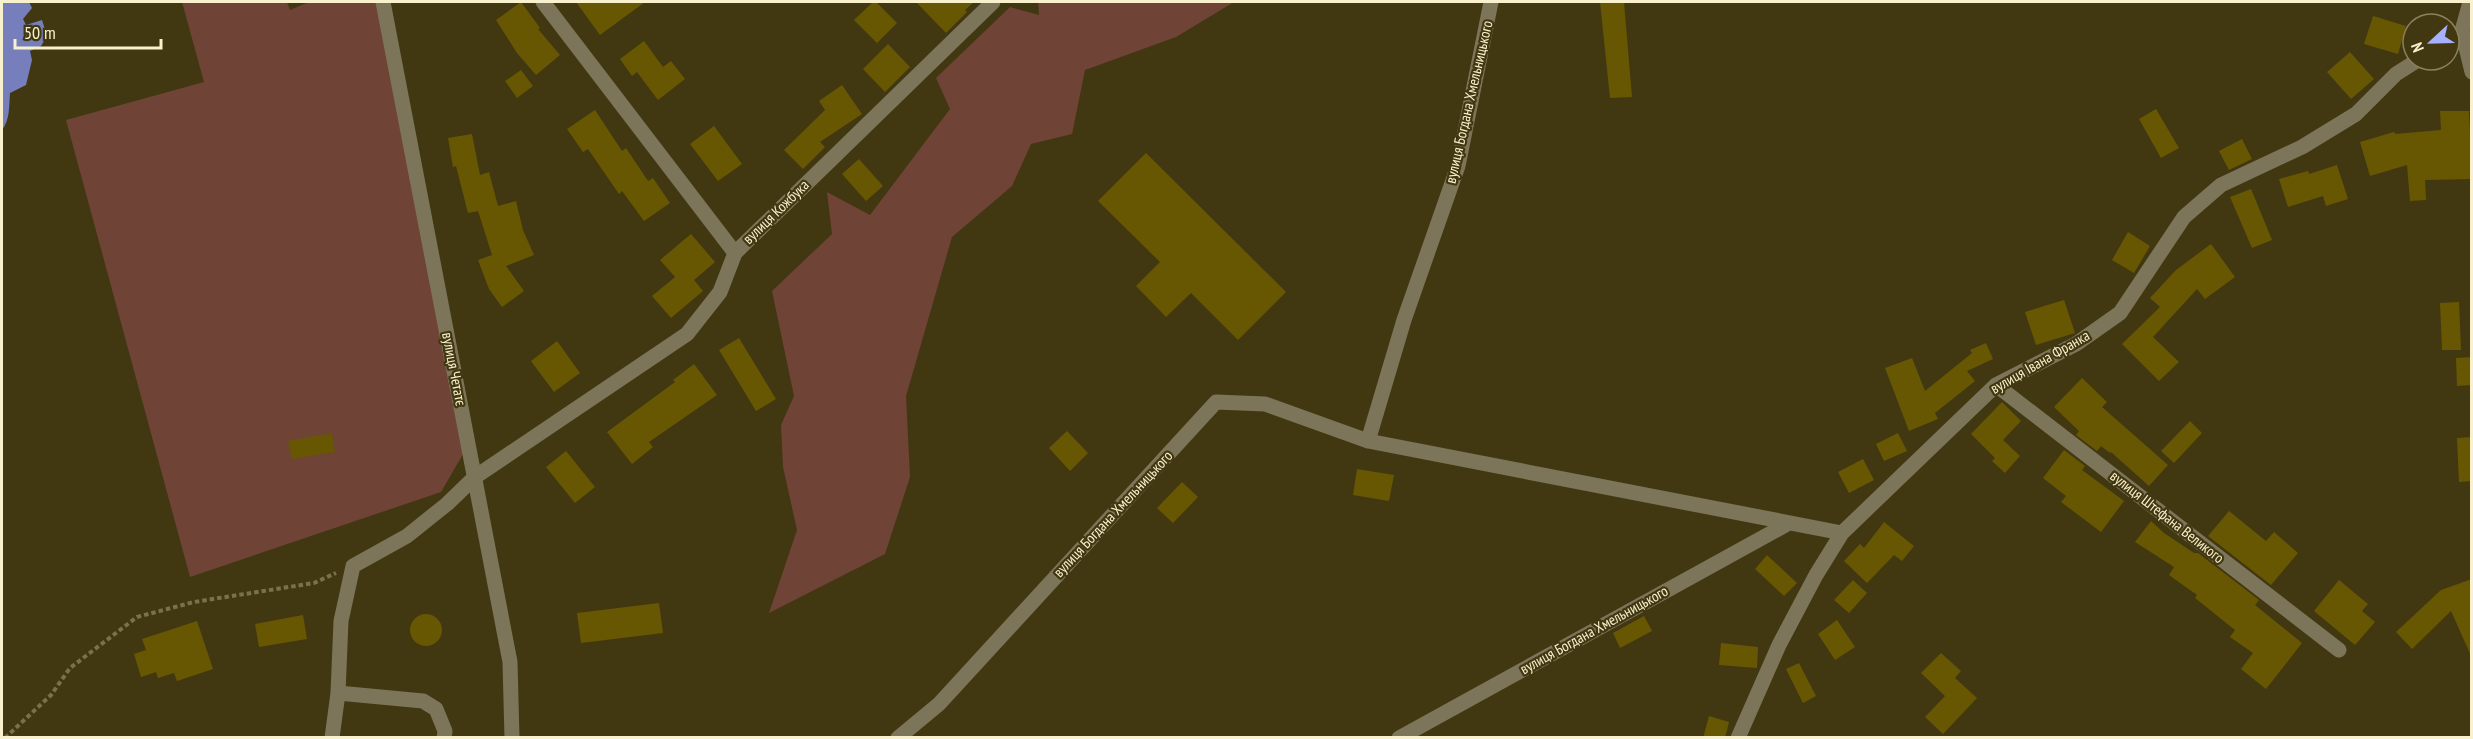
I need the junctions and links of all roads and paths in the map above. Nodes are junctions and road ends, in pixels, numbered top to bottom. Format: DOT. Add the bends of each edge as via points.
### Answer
graph roads {
  1 [pos="383,2"];
  2 [pos="543,2"];
  3 [pos="993,2"];
  4 [pos="1491,2"];
  5 [pos="2470,2"];
  6 [pos="2463,31"];
  7 [pos="2401,71"];
  8 [pos="2472,72"];
  9 [pos="735,252"];
  10 [pos="1996,385"];
  11 [pos="1368,441"];
  12 [pos="475,477"];
  13 [pos="1789,523"];
  14 [pos="1842,533"];
  15 [pos="353,566"];
  16 [pos="2339,650"];
  17 [pos="338,693"];
  18 [pos="5,738"];
  19 [pos="332,738"];
  20 [pos="444,738"];
  21 [pos="512,738"];
  22 [pos="898,738"];
  23 [pos="1399,738"];
  24 [pos="1738,738"];
  1 -- 12 [label="street, вулиця Четатє"];
  2 -- 9 [label="street"];
  3 -- 9 [label="street, вулиця Кожбука"];
  4 -- 11 [label="street, вулиця Богдана Хмельницького" via="1458,166 1404,320"];
  5 -- 6 [label="street"];
  6 -- 8 [label="street"];
  7 -- 10 [label="street, вулиця Івана Франка" via="2356,114 2302,147 2221,185 2184,217 2120,313 2076,344"];
  9 -- 12 [label="street, вулиця Кожбука" via="720,292 687,334"];
  10 -- 14 [label="street, вулиця Івана Франка"];
  10 -- 16 [label="street, вулиця Штефана Великого"];
  11 -- 13 [label="street, вулиця Богдана Хмельницького"];
  11 -- 22 [label="street, вулиця Богдана Хмельницького" via="1265,405 1216,402 939,704"];
  12 -- 15 [label="street, вулиця Кожбука" via="407,536"];
  12 -- 21 [label="street, вулиця Четатє" via="510,662"];
  13 -- 14 [label="street, вулиця Богдана Хмельницького"];
  13 -- 23 [label="street, вулиця Богдана Хмельницького"];
  14 -- 24 [label="street, вулиця Івана Франка" via="1779,645"];
  15 -- 17 [label="street" via="341,621"];
  15 -- 18 [label="path" via="314,583 194,602 137,617 70,668 51,695"];
  17 -- 19 [label="street"];
  17 -- 20 [label="street" via="423,702 436,709"];
}
